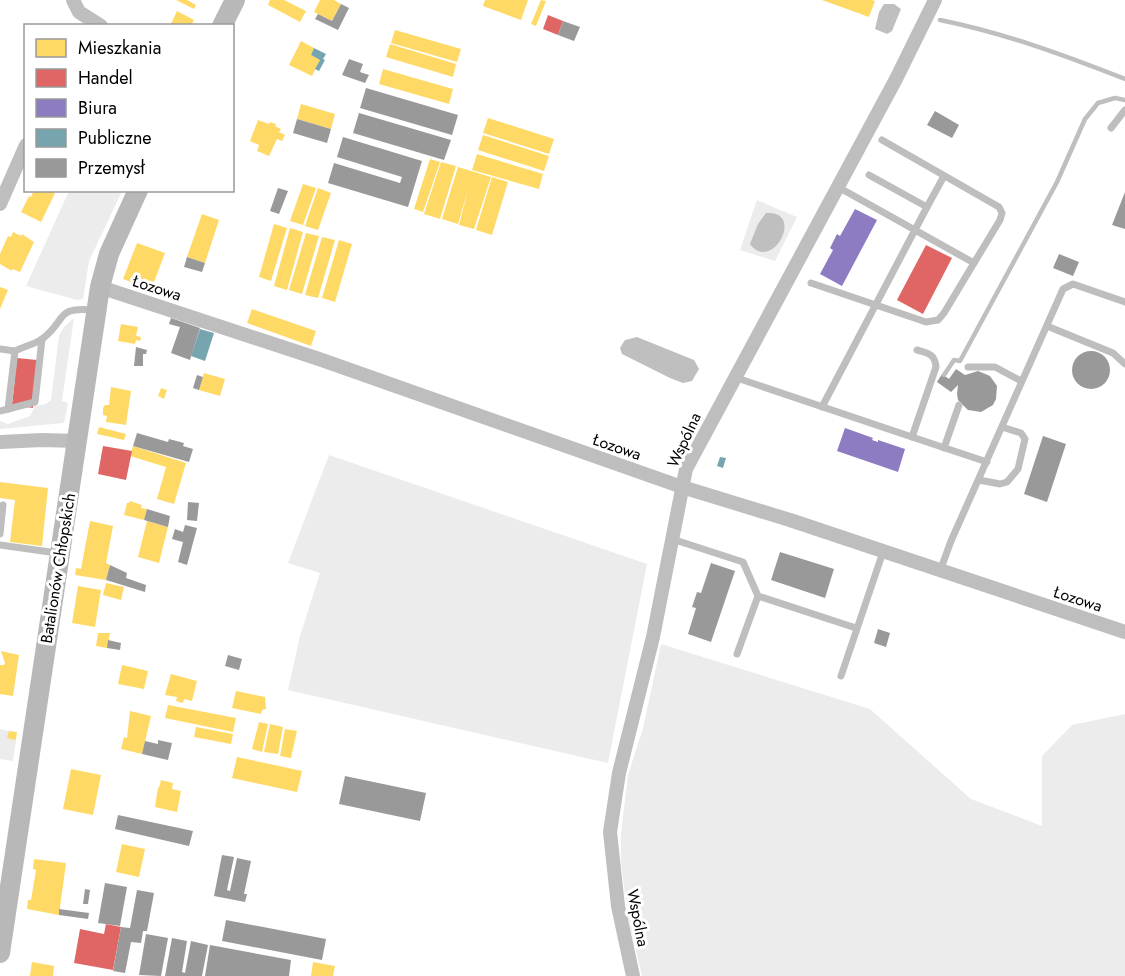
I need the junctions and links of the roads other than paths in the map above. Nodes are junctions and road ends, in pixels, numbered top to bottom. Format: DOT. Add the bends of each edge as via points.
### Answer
graph roads {
  1 [pos="235,0"];
  2 [pos="935,0"];
  3 [pos="77,13"];
  4 [pos="97,24"];
  5 [pos="223,24"];
  6 [pos="1125,110"];
  7 [pos="1111,128"];
  8 [pos="882,140"];
  9 [pos="24,150"];
  10 [pos="869,175"];
  11 [pos="944,176"];
  12 [pos="838,187"];
  13 [pos="137,192"];
  14 [pos="0,204"];
  15 [pos="927,207"];
  16 [pos="915,230"];
  17 [pos="974,263"];
  18 [pos="811,283"];
  19 [pos="100,287"];
  20 [pos="1125,302"];
  21 [pos="875,304"];
  22 [pos="96,310"];
  23 [pos="1047,326"];
  24 [pos="42,339"];
  25 [pos="0,349"];
  26 [pos="917,350"];
  27 [pos="15,351"];
  28 [pos="1125,364"];
  29 [pos="968,367"];
  30 [pos="734,377"];
  31 [pos="1021,381"];
  32 [pos="959,405"];
  33 [pos="822,406"];
  34 [pos="4,410"];
  35 [pos="1002,427"];
  36 [pos="912,437"];
  37 [pos="77,441"];
  38 [pos="0,442"];
  39 [pos="944,448"];
  40 [pos="987,462"];
  41 [pos="979,480"];
  42 [pos="682,487"];
  43 [pos="3,505"];
  44 [pos="0,534"];
  45 [pos="672,539"];
  46 [pos="0,545"];
  47 [pos="883,552"];
  48 [pos="60,553"];
  49 [pos="940,571"];
  50 [pos="758,596"];
  51 [pos="856,628"];
  52 [pos="1125,632"];
  53 [pos="737,654"];
  54 [pos="841,676"];
  55 [pos="0,953"];
  56 [pos="633,976"];
  1 -- 5 [label="street"];
  2 -- 12 [label="street, Wspólna"];
  3 -- 4 [label="street"];
  6 -- 7 [label="lane"];
  8 -- 11 [label="lane"];
  9 -- 14 [label="street"];
  10 -- 15 [label="lane"];
  11 -- 15 [label="lane"];
  11 -- 17 [label="lane" via="999,207 1002,213"];
  12 -- 16 [label="lane"];
  12 -- 30 [label="street, Wspólna"];
  13 -- 19 [label="street, Batalionów Chłopskich" via="109,254"];
  15 -- 16 [label="lane"];
  16 -- 17 [label="lane"];
  16 -- 21 [label="lane"];
  17 -- 21 [label="lane" via="938,320 926,322"];
  18 -- 21 [label="lane"];
  19 -- 22 [label="street, Batalionów Chłopskich"];
  19 -- 42 [label="street, Łozowa" via="319,359"];
  20 -- 23 [label="lane" via="1070,284 1063,289"];
  21 -- 33 [label="lane"];
  22 -- 24 [label="lane" via="66,312"];
  22 -- 37 [label="street, Batalionów Chłopskich"];
  23 -- 28 [label="lane" via="1113,353"];
  23 -- 31 [label="lane"];
  24 -- 27 [label="lane"];
  24 -- 34 [label="lane" via="35,402"];
  25 -- 27 [label="lane"];
  26 -- 36 [label="lane" via="936,359 936,367"];
  27 -- 34 [label="lane"];
  29 -- 31 [label="lane" via="995,367"];
  30 -- 33 [label="lane"];
  30 -- 42 [label="street, Wspólna" via="686,469"];
  31 -- 35 [label="lane"];
  32 -- 39 [label="lane"];
  33 -- 36 [label="lane"];
  35 -- 40 [label="lane"];
  35 -- 41 [label="lane" via="1021,433 1025,439 1018,469 1007,483"];
  36 -- 39 [label="lane"];
  37 -- 38 [label="street"];
  37 -- 48 [label="street, Batalionów Chłopskich"];
  39 -- 40 [label="lane"];
  40 -- 41 [label="lane"];
  41 -- 49 [label="lane"];
  42 -- 45 [label="street, Wspólna"];
  42 -- 47 [label="street, Łozowa"];
  43 -- 44 [label="lane"];
  45 -- 50 [label="lane" via="743,561"];
  45 -- 56 [label="street, Wspólna" via="619,773 610,832 618,906"];
  46 -- 48 [label="lane"];
  47 -- 49 [label="street, Łozowa"];
  47 -- 51 [label="lane"];
  48 -- 55 [label="street, Batalionów Chłopskich"];
  49 -- 52 [label="street, Łozowa"];
  50 -- 51 [label="lane"];
  50 -- 53 [label="lane"];
  51 -- 54 [label="lane"];
}
